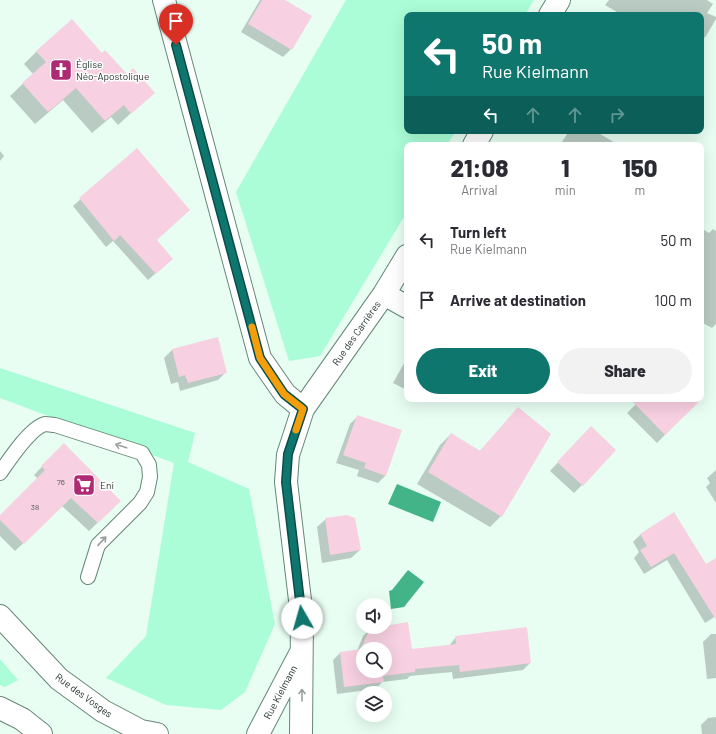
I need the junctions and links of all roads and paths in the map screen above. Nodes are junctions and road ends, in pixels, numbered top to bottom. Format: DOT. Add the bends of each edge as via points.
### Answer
graph roads {
  1 [pos="164,0"];
  2 [pos="559,0"];
  3 [pos="552,12"];
  4 [pos="404,261"];
  5 [pos="384,294"];
  6 [pos="404,305"];
  7 [pos="303,409"];
  8 [pos="0,473"];
  9 [pos="88,577"];
  10 [pos="0,616"];
  11 [pos="302,651"];
  12 [pos="0,708"];
  13 [pos="148,733"];
  14 [pos="41,734"];
  15 [pos="258,734"];
  16 [pos="301,734"];
  1 -- 7 [label="street" via="260,358 284,394"];
  2 -- 3 [label="street"];
  4 -- 5 [label="street, Rue des Carrières"];
  5 -- 6 [label="street"];
  5 -- 7 [label="street, Rue des Carrières"];
  7 -- 11 [label="street, Rue Kielmann" via="288,454 286,482 302,618"];
  9 -- 8 [label="lane, one-way" via="98,545 140,504 147,492 149,465 142,453 45,424 20,445"];
  10 -- 13 [label="street, Rue des Vosges" via="59,679 103,711"];
  11 -- 15 [label="street, Rue Kielmann"];
  16 -- 11 [label="street, Rue Kielmann, one-way"];
  12 -- 14 [label="street" via="22,719"];
}
